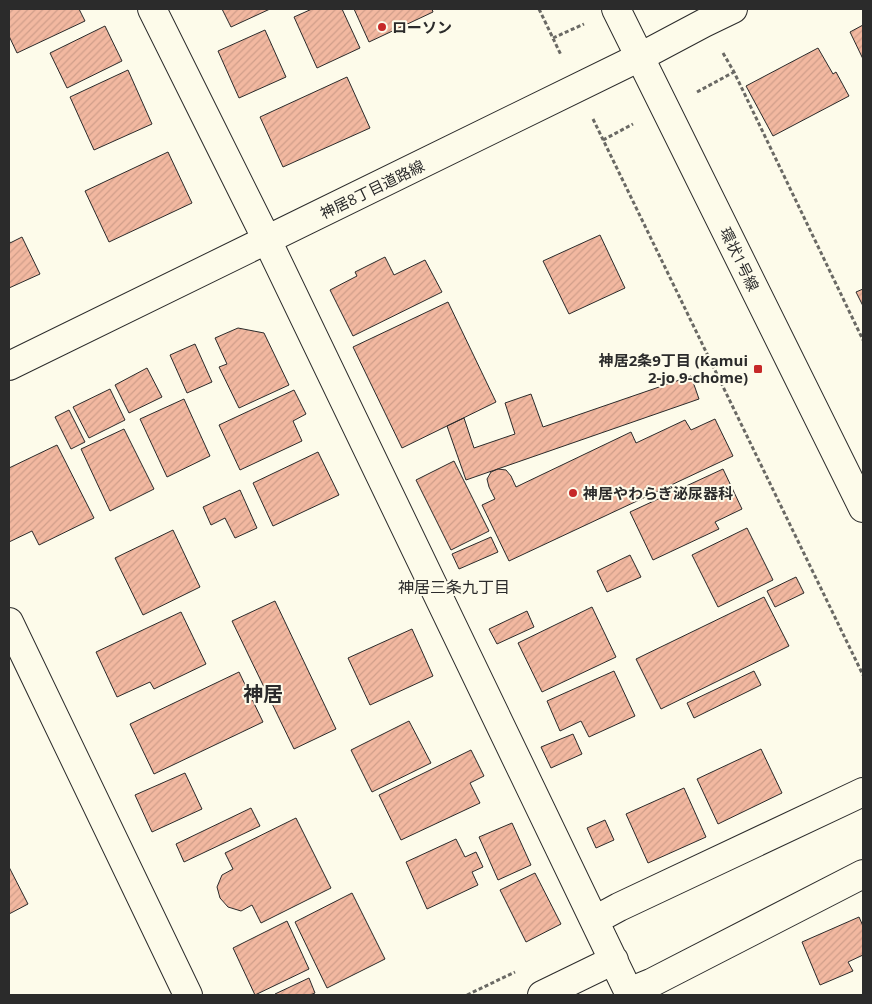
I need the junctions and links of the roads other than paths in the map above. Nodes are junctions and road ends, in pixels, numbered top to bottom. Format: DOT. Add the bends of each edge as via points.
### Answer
graph roads {
  1 [pos="152,9"];
  2 [pos="616,9"];
  3 [pos="734,9"];
  4 [pos="640,57"];
  5 [pos="267,240"];
  6 [pos="9,366"];
  7 [pos="863,508"];
  8 [pos="9,622"];
  9 [pos="863,792"];
  10 [pos="863,874"];
  11 [pos="595,920"];
  12 [pos="614,960"];
  13 [pos="630,994"];
  14 [pos="188,995"];
  15 [pos="542,995"];
  1 -- 5 [label="street"];
  2 -- 4 [label="street, 環状1号線"];
  3 -- 4 [label="street, 神居8丁目道路線"];
  4 -- 5 [label="street, 神居8丁目道路線"];
  4 -- 7 [label="street, 環状1号線"];
  5 -- 6 [label="street, 神居8丁目道路線"];
  5 -- 11 [label="street"];
  8 -- 14 [label="street"];
  9 -- 11 [label="street"];
  10 -- 13 [label="street"];
  11 -- 12 [label="street"];
  12 -- 13 [label="street"];
  12 -- 15 [label="street"];
}
